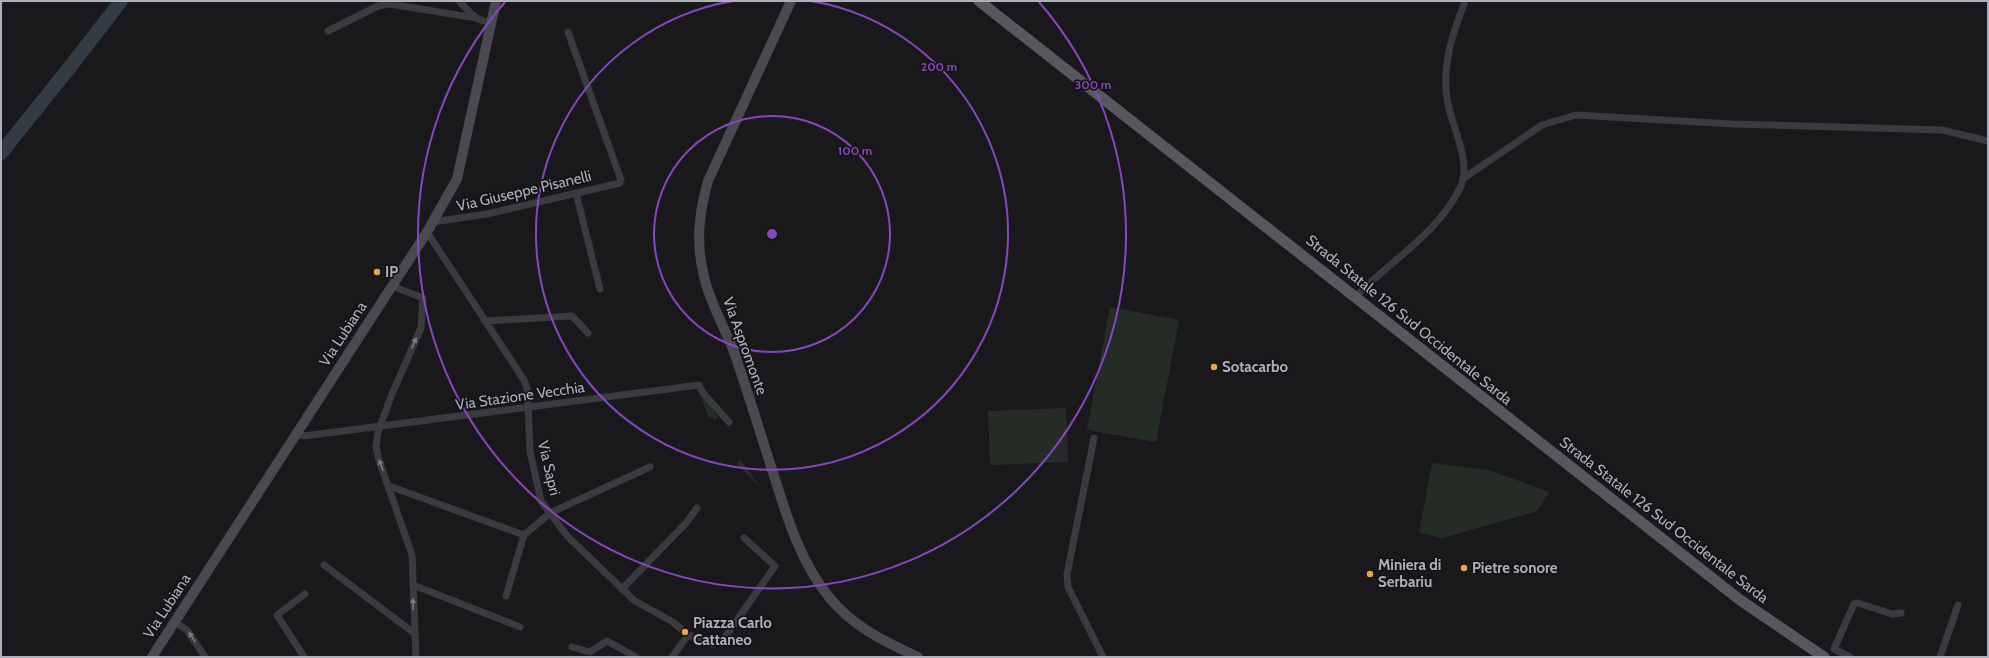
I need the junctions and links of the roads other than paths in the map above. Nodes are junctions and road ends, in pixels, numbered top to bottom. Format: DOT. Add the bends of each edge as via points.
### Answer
graph roads {
  1 [pos="459,1"];
  2 [pos="496,1"];
  3 [pos="791,1"];
  4 [pos="979,1"];
  5 [pos="1465,1"];
  6 [pos="476,18"];
  7 [pos="492,22"];
  8 [pos="328,31"];
  9 [pos="568,32"];
  10 [pos="1988,141"];
  11 [pos="1464,178"];
  12 [pos="576,193"];
  13 [pos="433,222"];
  14 [pos="427,232"];
  15 [pos="392,286"];
  16 [pos="600,288"];
  17 [pos="1355,297"];
  18 [pos="485,321"];
  19 [pos="588,333"];
  20 [pos="528,408"];
  21 [pos="729,422"];
  22 [pos="381,426"];
  23 [pos="297,433"];
  24 [pos="1094,438"];
  25 [pos="650,467"];
  26 [pos="389,486"];
  27 [pos="696,508"];
  28 [pos="550,514"];
  29 [pos="524,535"];
  30 [pos="744,538"];
  31 [pos="324,565"];
  32 [pos="413,585"];
  33 [pos="622,589"];
  34 [pos="305,594"];
  35 [pos="506,596"];
  36 [pos="1958,605"];
  37 [pos="1901,613"];
  38 [pos="175,622"];
  39 [pos="520,627"];
  40 [pos="414,633"];
  41 [pos="688,635"];
  42 [pos="572,647"];
  43 [pos="152,657"];
  44 [pos="205,657"];
  45 [pos="304,657"];
  46 [pos="416,657"];
  47 [pos="636,657"];
  48 [pos="672,657"];
  49 [pos="918,657"];
  50 [pos="1103,657"];
  51 [pos="1824,657"];
  52 [pos="1850,657"];
  53 [pos="1940,657"];
  1 -- 6 [label="street"];
  2 -- 7 [label="street, Via Lubiana"];
  3 -- 49 [label="street, Via Aspromonte" via="708,181 701,208 698,240 702,269 734,353 791,527 804,556 828,596 854,622"];
  4 -- 17 [label="main road, Strada Statale 126 Sud Occidentale Sarda"];
  5 -- 11 [label="street" via="1451,39 1446,77 1447,99 1461,149"];
  6 -- 7 [label="street"];
  6 -- 8 [label="street" via="390,4 378,6"];
  7 -- 13 [label="street, Via Lubiana" via="457,179"];
  9 -- 12 [label="street, Via Giuseppe Pisanelli" via="621,180 620,183"];
  10 -- 11 [label="street" via="1942,130 1732,124 1576,115 1542,125"];
  11 -- 17 [label="street" via="1453,200 1420,240 1374,277"];
  12 -- 13 [label="street, Via Giuseppe Pisanelli" via="487,214"];
  12 -- 16 [label="street"];
  13 -- 14 [label="street, Via Lubiana"];
  14 -- 15 [label="street, Via Lubiana"];
  14 -- 18 [label="street, Via Sapri"];
  22 -- 15 [label="street, one-way" via="421,328 424,298"];
  15 -- 23 [label="street, Via Lubiana"];
  17 -- 51 [label="main road, Strada Statale 126 Sud Occidentale Sarda" via="1740,600"];
  18 -- 19 [label="street" via="572,316"];
  18 -- 20 [label="street, Via Sapri" via="524,380"];
  20 -- 21 [label="street, Via Stazione Vecchia" via="699,385"];
  20 -- 22 [label="street, Via Stazione Vecchia"];
  20 -- 28 [label="street, Via Sapri" via="530,452 541,501"];
  22 -- 23 [label="street, Via Stazione Vecchia" via="304,436"];
  26 -- 22 [label="street, one-way" via="376,447"];
  23 -- 38 [label="street, Via Lubiana"];
  24 -- 50 [label="street" via="1067,574 1068,587"];
  25 -- 28 [label="street"];
  26 -- 29 [label="street"];
  26 -- 32 [label="street" via="412,555"];
  27 -- 33 [label="street" via="687,522"];
  28 -- 29 [label="street"];
  28 -- 33 [label="street, Via Sapri" via="568,537"];
  29 -- 35 [label="street"];
  30 -- 41 [label="street" via="775,566 723,640 712,644"];
  31 -- 40 [label="street"];
  32 -- 39 [label="street"];
  40 -- 32 [label="street, one-way"];
  33 -- 41 [label="street, Via Sapri" via="635,601 673,622"];
  34 -- 45 [label="street" via="277,615"];
  36 -- 53 [label="street"];
  37 -- 52 [label="street" via="1892,614 1854,604 1834,649"];
  38 -- 43 [label="street, Via Lubiana"];
  44 -- 38 [label="street, one-way" via="187,630"];
  40 -- 46 [label="street"];
  41 -- 48 [label="street"];
  42 -- 47 [label="street" via="590,652 607,641"];
}
